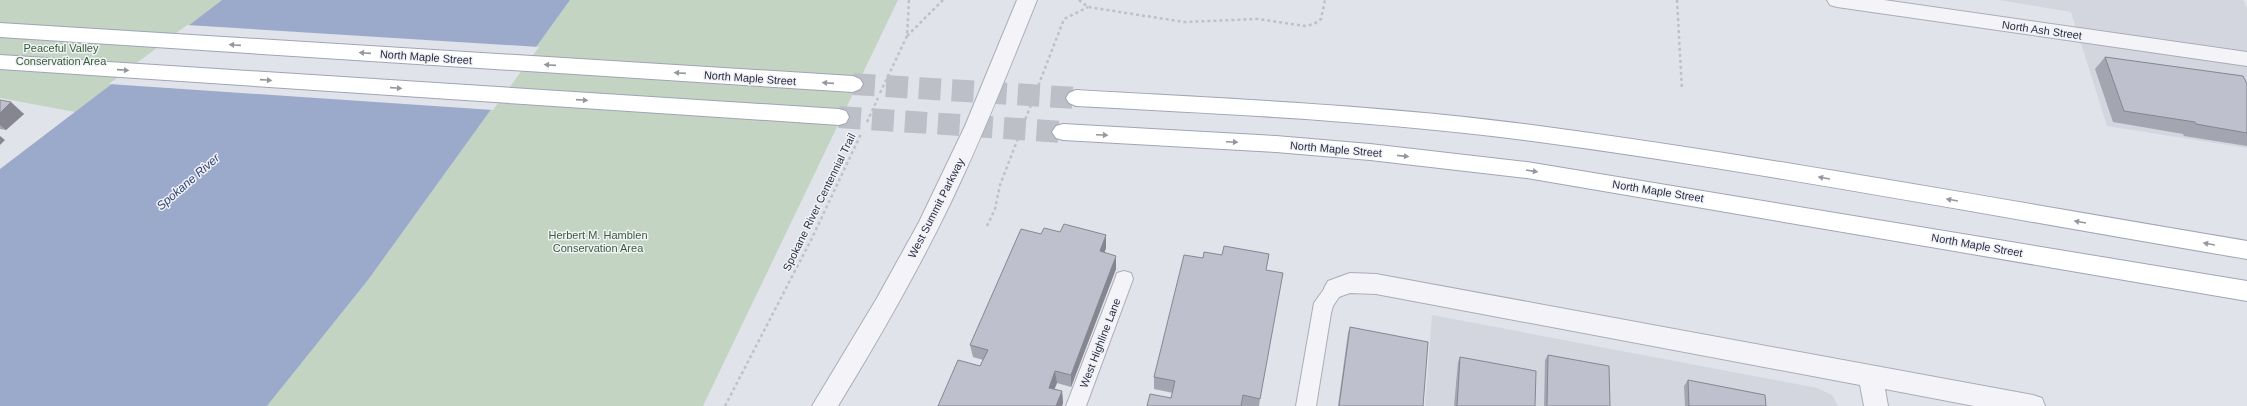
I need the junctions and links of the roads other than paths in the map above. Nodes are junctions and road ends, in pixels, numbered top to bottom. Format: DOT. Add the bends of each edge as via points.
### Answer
graph roads {
  1 [pos="1028,0"];
  2 [pos="1837,0"];
  3 [pos="0,30"];
  4 [pos="2247,59"];
  5 [pos="0,62"];
  6 [pos="853,84"];
  7 [pos="1076,98"];
  8 [pos="839,118"];
  9 [pos="1063,132"];
  10 [pos="2247,250"];
  11 [pos="1124,280"];
  12 [pos="1336,288"];
  13 [pos="2247,292"];
  14 [pos="1871,377"];
  15 [pos="824,406"];
  16 [pos="1076,406"];
  17 [pos="1306,406"];
  18 [pos="1876,406"];
  19 [pos="2033,406"];
  1 -- 15 [label="street, West Summit Parkway" via="941,201 895,286"];
  2 -- 4 [label="street, North Ash Street"];
  6 -- 3 [label="main road, North Maple Street, one-way"];
  5 -- 8 [label="main road, one-way"];
  10 -- 7 [label="main road, one-way" via="1768,169 1532,133 1409,119 1305,111"];
  9 -- 13 [label="main road, North Maple Street, one-way" via="1276,144 1370,152 1520,170"];
  11 -- 16 [label="lane, West Highline Lane"];
  12 -- 14 [label="street" via="1350,283 1376,284"];
  12 -- 17 [label="lane" via="1324,303 1321,313"];
  14 -- 18 [label="street"];
  14 -- 19 [label="street"];
}
